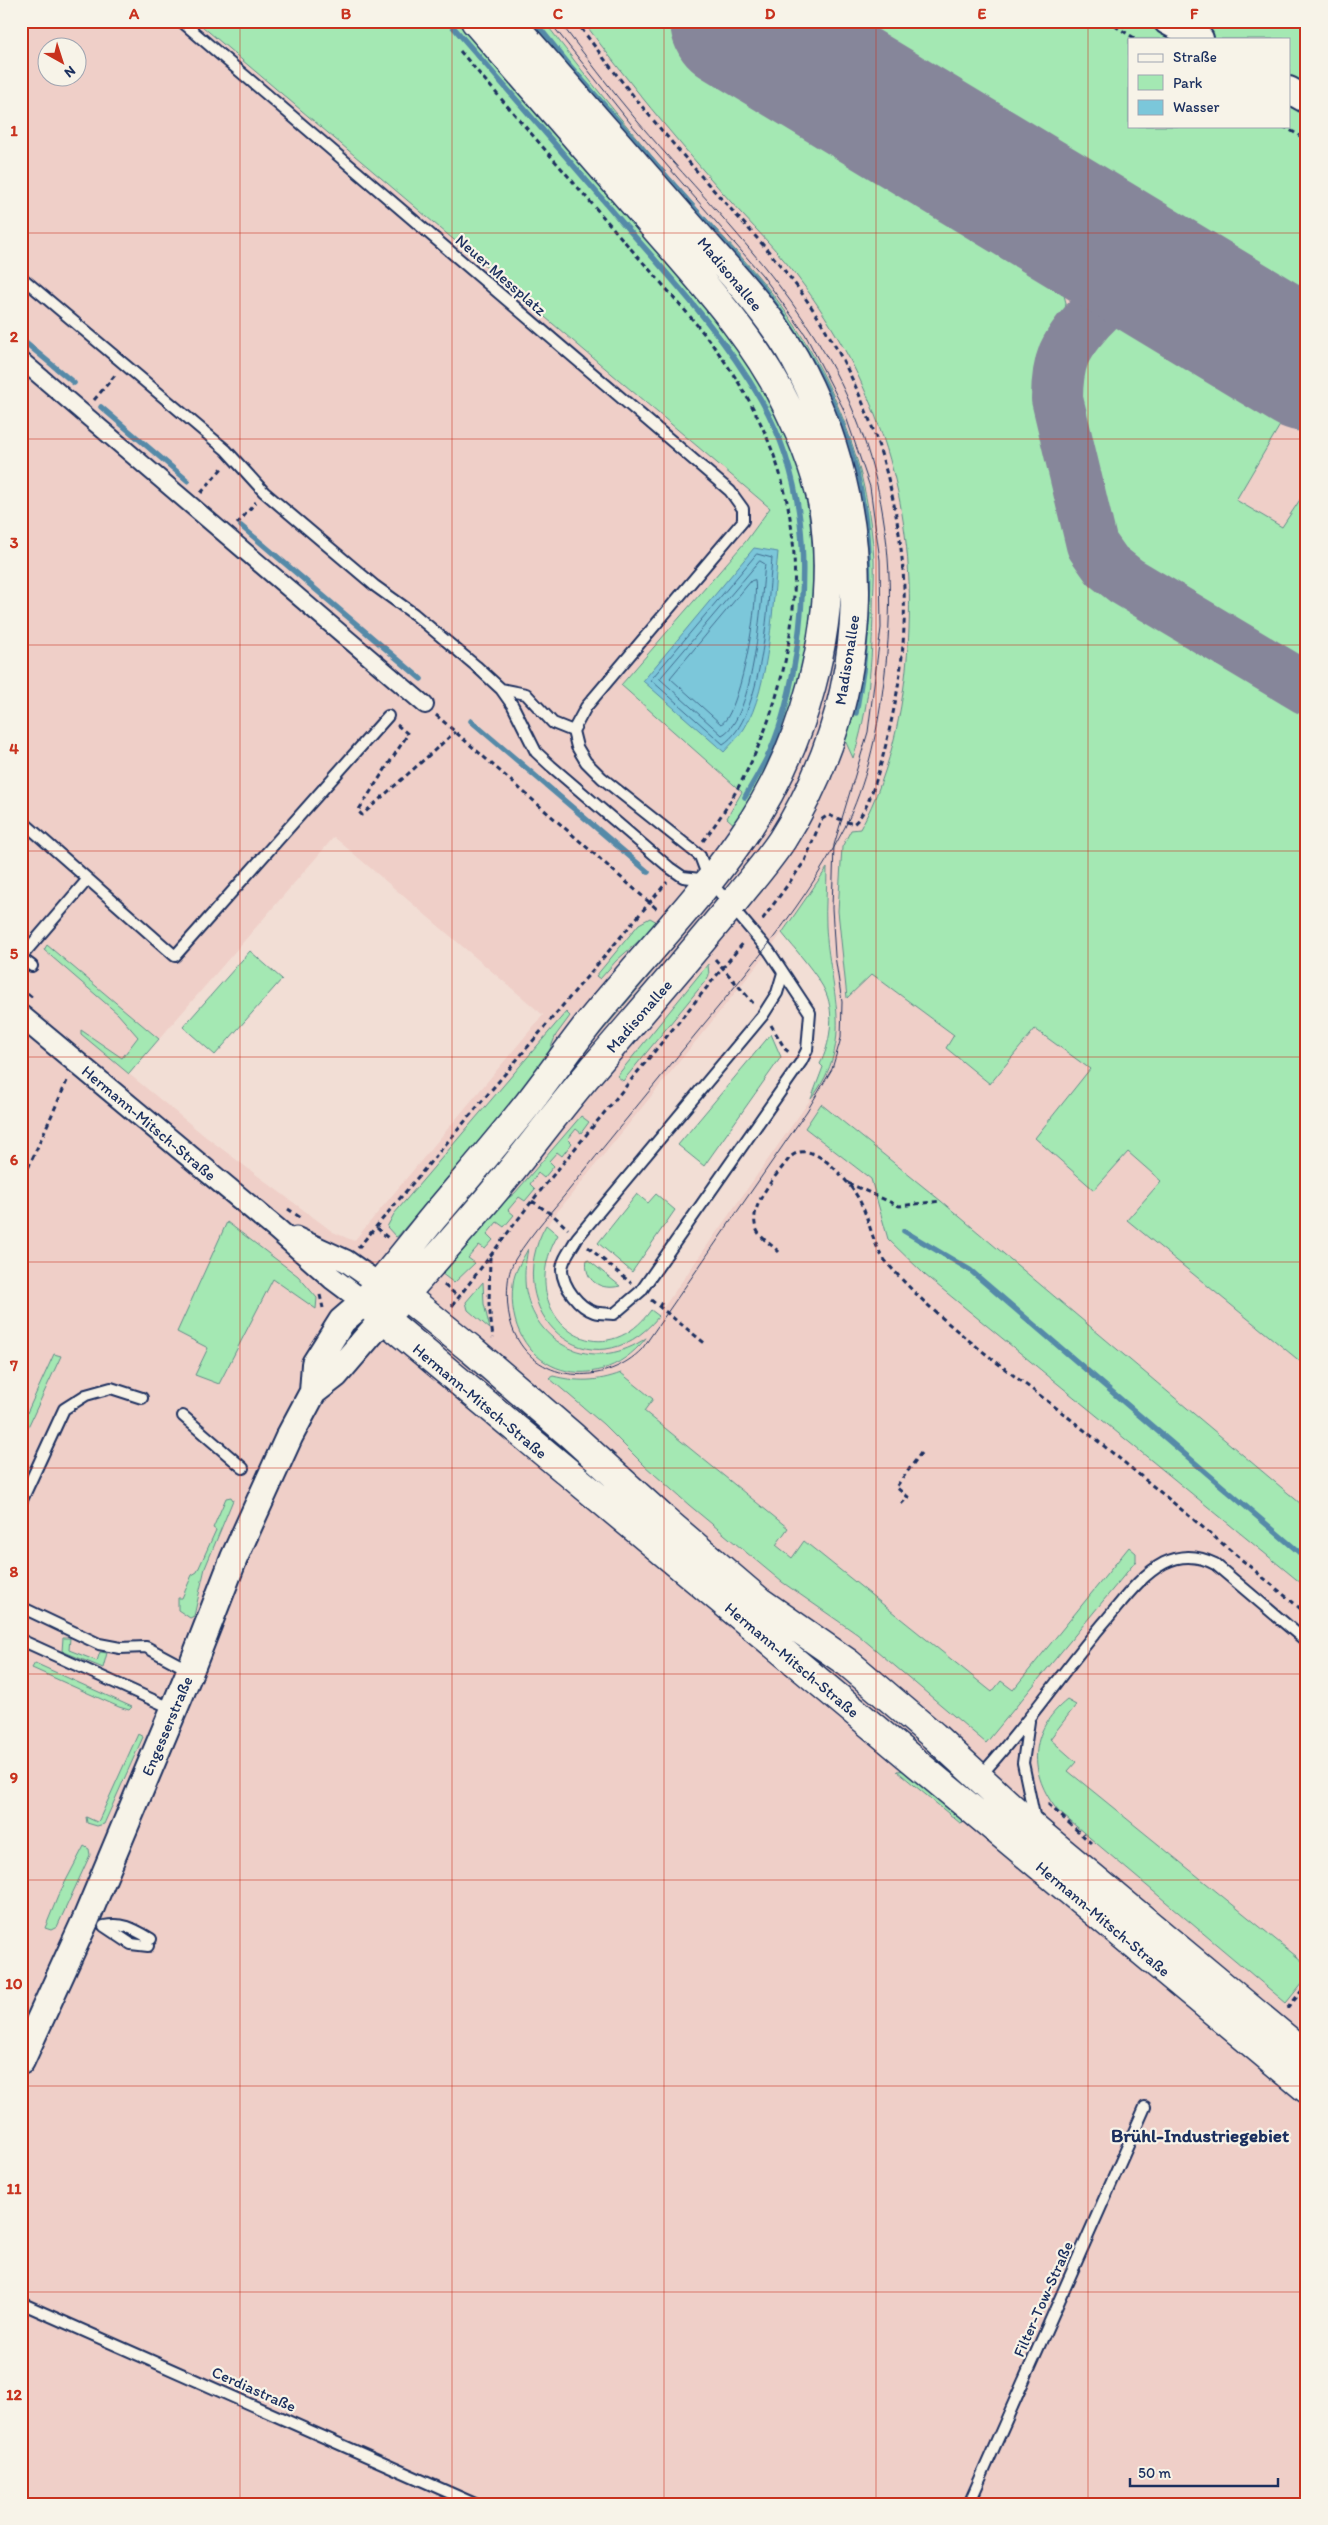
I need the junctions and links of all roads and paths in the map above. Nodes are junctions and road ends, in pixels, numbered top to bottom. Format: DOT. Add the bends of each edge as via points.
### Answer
graph roads {
  1 [pos="181,21"];
  2 [pos="476,21"];
  3 [pos="510,21"];
  4 [pos="1107,21"];
  5 [pos="1167,21"];
  6 [pos="1134,38"];
  7 [pos="1198,38"];
  8 [pos="460,50"];
  9 [pos="1290,91"];
  10 [pos="1307,100"];
  11 [pos="1286,128"];
  12 [pos="1307,140"];
  13 [pos="21,277"];
  14 [pos="21,360"];
  15 [pos="124,364"];
  16 [pos="82,413"];
  17 [pos="232,458"];
  18 [pos="264,492"];
  19 [pos="190,506"];
  20 [pos="227,537"];
  21 [pos="501,689"];
  22 [pos="424,705"];
  23 [pos="388,716"];
  24 [pos="444,722"];
  25 [pos="573,731"];
  26 [pos="455,732"];
  27 [pos="836,817"];
  28 [pos="21,820"];
  29 [pos="702,842"];
  30 [pos="88,879"];
  31 [pos="709,880"];
  32 [pos="667,883"];
  33 [pos="650,901"];
  34 [pos="731,905"];
  35 [pos="752,931"];
  36 [pos="21,957"];
  37 [pos="713,958"];
  38 [pos="32,966"];
  39 [pos="724,968"];
  40 [pos="783,973"];
  41 [pos="21,988"];
  42 [pos="574,992"];
  43 [pos="580,995"];
  44 [pos="34,999"];
  45 [pos="752,1000"];
  46 [pos="21,1016"];
  47 [pos="775,1030"];
  48 [pos="785,1049"];
  49 [pos="76,1062"];
  50 [pos="847,1183"];
  51 [pos="21,1184"];
  52 [pos="532,1201"];
  53 [pos="941,1201"];
  54 [pos="282,1204"];
  55 [pos="304,1220"];
  56 [pos="577,1238"];
  57 [pos="352,1243"];
  58 [pos="779,1252"];
  59 [pos="490,1256"];
  60 [pos="323,1289"];
  61 [pos="641,1291"];
  62 [pos="404,1295"];
  63 [pos="375,1302"];
  64 [pos="662,1302"];
  65 [pos="452,1306"];
  66 [pos="659,1307"];
  67 [pos="321,1315"];
  68 [pos="494,1342"];
  69 [pos="707,1345"];
  70 [pos="142,1398"];
  71 [pos="183,1416"];
  72 [pos="920,1453"];
  73 [pos="243,1468"];
  74 [pos="21,1502"];
  75 [pos="902,1504"];
  76 [pos="21,1607"];
  77 [pos="1307,1614"];
  78 [pos="21,1640"];
  79 [pos="1307,1642"];
  80 [pos="190,1671"];
  81 [pos="173,1709"];
  82 [pos="1029,1720"];
  83 [pos="978,1777"];
  84 [pos="959,1799"];
  85 [pos="1037,1831"];
  86 [pos="1307,1984"];
  87 [pos="1288,2008"];
  88 [pos="1307,2056"];
  89 [pos="21,2061"];
  90 [pos="1307,2089"];
  91 [pos="1145,2107"];
  92 [pos="21,2303"];
  93 [pos="475,2504"];
  94 [pos="969,2504"];
  1 -- 25 [label="lane, Neuer Messplatz" via="730,490 743,508 743,521 586,707"];
  2 -- 31 [label="main road, Madisonallee" via="729,315 760,358 787,405 817,483 824,517 826,578 820,640 804,712 772,787 744,834"];
  3 -- 34 [label="main road, Madisonallee" via="748,294 777,332 794,358 822,416 844,486 855,555 855,615 848,677 837,719 819,770 785,835 763,868"];
  4 -- 6 [label="path"];
  5 -- 7 [label="street"];
  8 -- 29 [label="path" via="709,340 745,393 766,432 787,492 795,545 795,583 791,633 781,681 759,748 742,781"];
  9 -- 10 [label="street"];
  11 -- 12 [label="path"];
  13 -- 15 [label="lane"];
  14 -- 16 [label="street"];
  15 -- 16 [label="path"];
  15 -- 17 [label="lane"];
  16 -- 19 [label="street"];
  17 -- 18 [label="lane"];
  17 -- 19 [label="path"];
  18 -- 20 [label="path"];
  18 -- 21 [label="lane"];
  19 -- 20 [label="street"];
  20 -- 22 [label="street"];
  21 -- 25 [label="lane" via="526,694 553,723"];
  21 -- 31 [label="lane" via="536,752 551,766 670,868 683,877"];
  23 -- 26 [label="path" via="408,734 358,811 362,815"];
  23 -- 30 [label="lane" via="175,956"];
  24 -- 26 [label="path"];
  25 -- 31 [label="lane" via="586,762 700,856"];
  26 -- 33 [label="path"];
  27 -- 35 [label="path" via="828,815 821,820 804,861"];
  28 -- 30 [label="lane"];
  30 -- 36 [label="lane"];
  31 -- 34 [label="lane"];
  31 -- 63 [label="main road, Madisonallee" via="596,1015"];
  32 -- 33 [label="path"];
  33 -- 42 [label="path"];
  34 -- 35 [label="lane"];
  34 -- 62 [label="main road, Madisonallee"];
  35 -- 39 [label="path"];
  35 -- 40 [label="lane"];
  36 -- 38 [label="lane"];
  37 -- 39 [label="path"];
  39 -- 45 [label="path"];
  39 -- 52 [label="path"];
  40 -- 56 [label="lane" via="777,993 763,1015"];
  40 -- 61 [label="lane" via="810,1014 807,1050"];
  41 -- 44 [label="path"];
  42 -- 43 [label="path"];
  42 -- 57 [label="path" via="377,1228 360,1246"];
  46 -- 49 [label="street, Hermann-Mitsch-Straße"];
  47 -- 48 [label="path"];
  49 -- 51 [label="path"];
  49 -- 63 [label="street, Hermann-Mitsch-Straße" via="278,1230 346,1261"];
  50 -- 53 [label="path" via="899,1206"];
  50 -- 58 [label="path" via="816,1154 801,1151 790,1157 756,1206 754,1223 759,1234"];
  50 -- 77 [label="path" via="856,1193 886,1262 942,1317 1174,1502"];
  52 -- 56 [label="path"];
  52 -- 59 [label="path"];
  54 -- 55 [label="path"];
  56 -- 61 [label="path"];
  56 -- 61 [label="lane" via="562,1269 566,1287 578,1300 594,1312 614,1314"];
  59 -- 65 [label="path"];
  59 -- 68 [label="path" via="489,1305"];
  60 -- 67 [label="path" via="320,1295 323,1303"];
  61 -- 66 [label="path"];
  62 -- 63 [label="main road, Hermann-Mitsch-Straße"];
  62 -- 83 [label="main road, Hermann-Mitsch-Straße" via="571,1435 660,1518 759,1601 848,1663"];
  63 -- 80 [label="street, Engesserstraße" via="342,1321 315,1364 313,1392 234,1558"];
  63 -- 84 [label="main road, Hermann-Mitsch-Straße"];
  64 -- 66 [label="path"];
  66 -- 69 [label="path"];
  70 -- 74 [label="lane" via="111,1388 86,1395 64,1409"];
  71 -- 73 [label="lane"];
  72 -- 75 [label="path" via="896,1487 908,1496"];
  76 -- 80 [label="lane" via="99,1644 120,1648 146,1647"];
  78 -- 81 [label="lane"];
  79 -- 82 [label="lane" via="1215,1564 1199,1556 1173,1560 1147,1575 1127,1596 1061,1675"];
  80 -- 81 [label="street, Engesserstraße"];
  81 -- 89 [label="street, Engesserstraße" via="89,1910"];
  82 -- 83 [label="lane"];
  82 -- 85 [label="lane" via="1023,1763"];
  83 -- 84 [label="main road"];
  83 -- 85 [label="main road, Hermann-Mitsch-Straße"];
  84 -- 90 [label="main road, Hermann-Mitsch-Straße"];
  85 -- 88 [label="main road, Hermann-Mitsch-Straße"];
  86 -- 87 [label="path"];
  91 -- 94 [label="lane, Filter-Tow-Straße"];
  92 -- 93 [label="lane, Cerdiastraße"];
}
